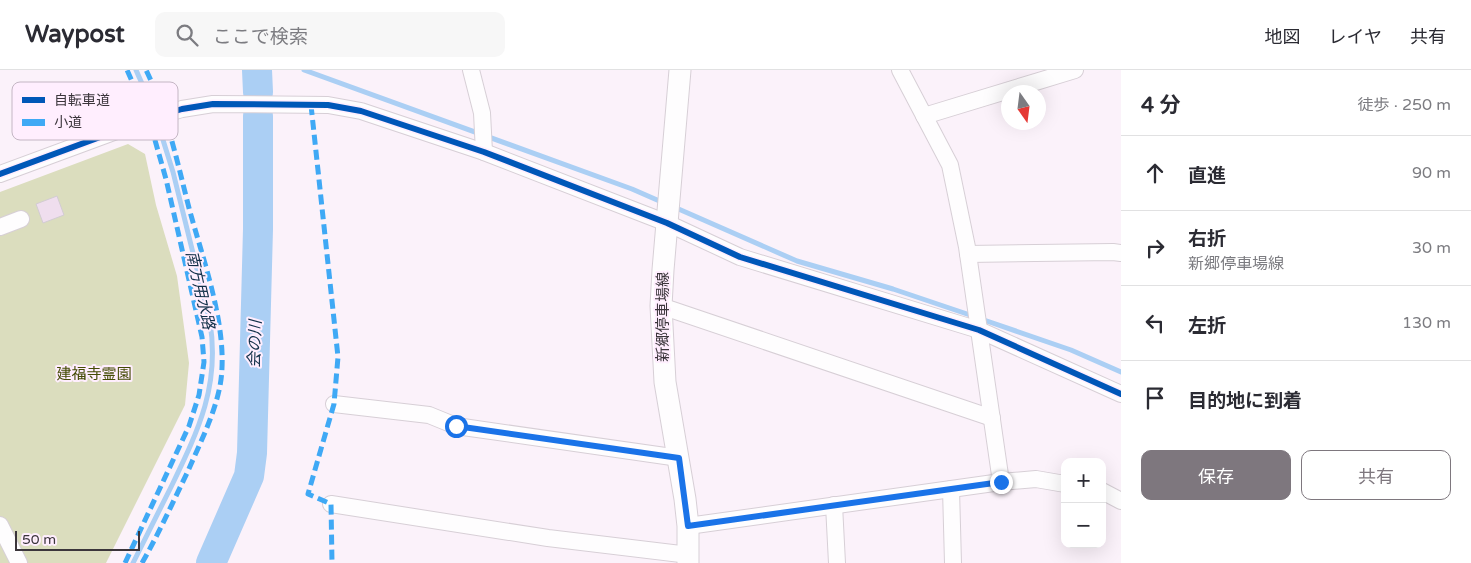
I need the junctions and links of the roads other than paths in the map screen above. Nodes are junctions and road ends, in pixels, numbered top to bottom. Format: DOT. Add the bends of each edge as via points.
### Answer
graph roads {
  1 [pos="471,70"];
  2 [pos="680,70"];
  3 [pos="900,70"];
  4 [pos="1075,70"];
  5 [pos="178,110"];
  6 [pos="924,116"];
  7 [pos="92,140"];
  8 [pos="484,152"];
  9 [pos="0,174"];
  10 [pos="20,219"];
  11 [pos="667,222"];
  12 [pos="0,227"];
  13 [pos="968,254"];
  14 [pos="1121,254"];
  15 [pos="661,306"];
  16 [pos="979,330"];
  17 [pos="1121,394"];
  18 [pos="334,404"];
  19 [pos="992,418"];
  20 [pos="679,458"];
  21 [pos="1001,482"];
  22 [pos="1061,483"];
  23 [pos="951,489"];
  24 [pos="1106,493"];
  25 [pos="1121,501"];
  26 [pos="331,504"];
  27 [pos="834,505"];
  28 [pos="0,525"];
  29 [pos="688,526"];
  30 [pos="688,559"];
  31 [pos="19,563"];
  32 [pos="837,563"];
  33 [pos="953,563"];
  1 -- 8 [label="street" via="482,113"];
  2 -- 11 [label="main road, 新郷停車場線"];
  3 -- 6 [label="street"];
  4 -- 6 [label="street"];
  5 -- 8 [label="street" via="212,104 328,105 361,111"];
  6 -- 13 [label="street" via="950,165"];
  7 -- 9 [label="street"];
  8 -- 11 [label="street"];
  10 -- 12 [label="street"];
  11 -- 15 [label="main road, 新郷停車場線"];
  11 -- 16 [label="street" via="740,257"];
  13 -- 14 [label="street"];
  13 -- 16 [label="street"];
  15 -- 19 [label="street"];
  15 -- 20 [label="main road, 新郷停車場線" via="665,382"];
  16 -- 17 [label="street"];
  16 -- 19 [label="street"];
  18 -- 20 [label="street" via="429,415 456,426"];
  19 -- 21 [label="street"];
  20 -- 29 [label="main road, 新郷停車場線"];
  21 -- 22 [label="street" via="1036,478"];
  21 -- 23 [label="street"];
  23 -- 27 [label="street"];
  23 -- 33 [label="street"];
  24 -- 25 [label="street"];
  26 -- 30 [label="street"];
  27 -- 29 [label="street"];
  27 -- 32 [label="street"];
  28 -- 31 [label="street"];
  29 -- 30 [label="main road, 新郷停車場線"];
}
